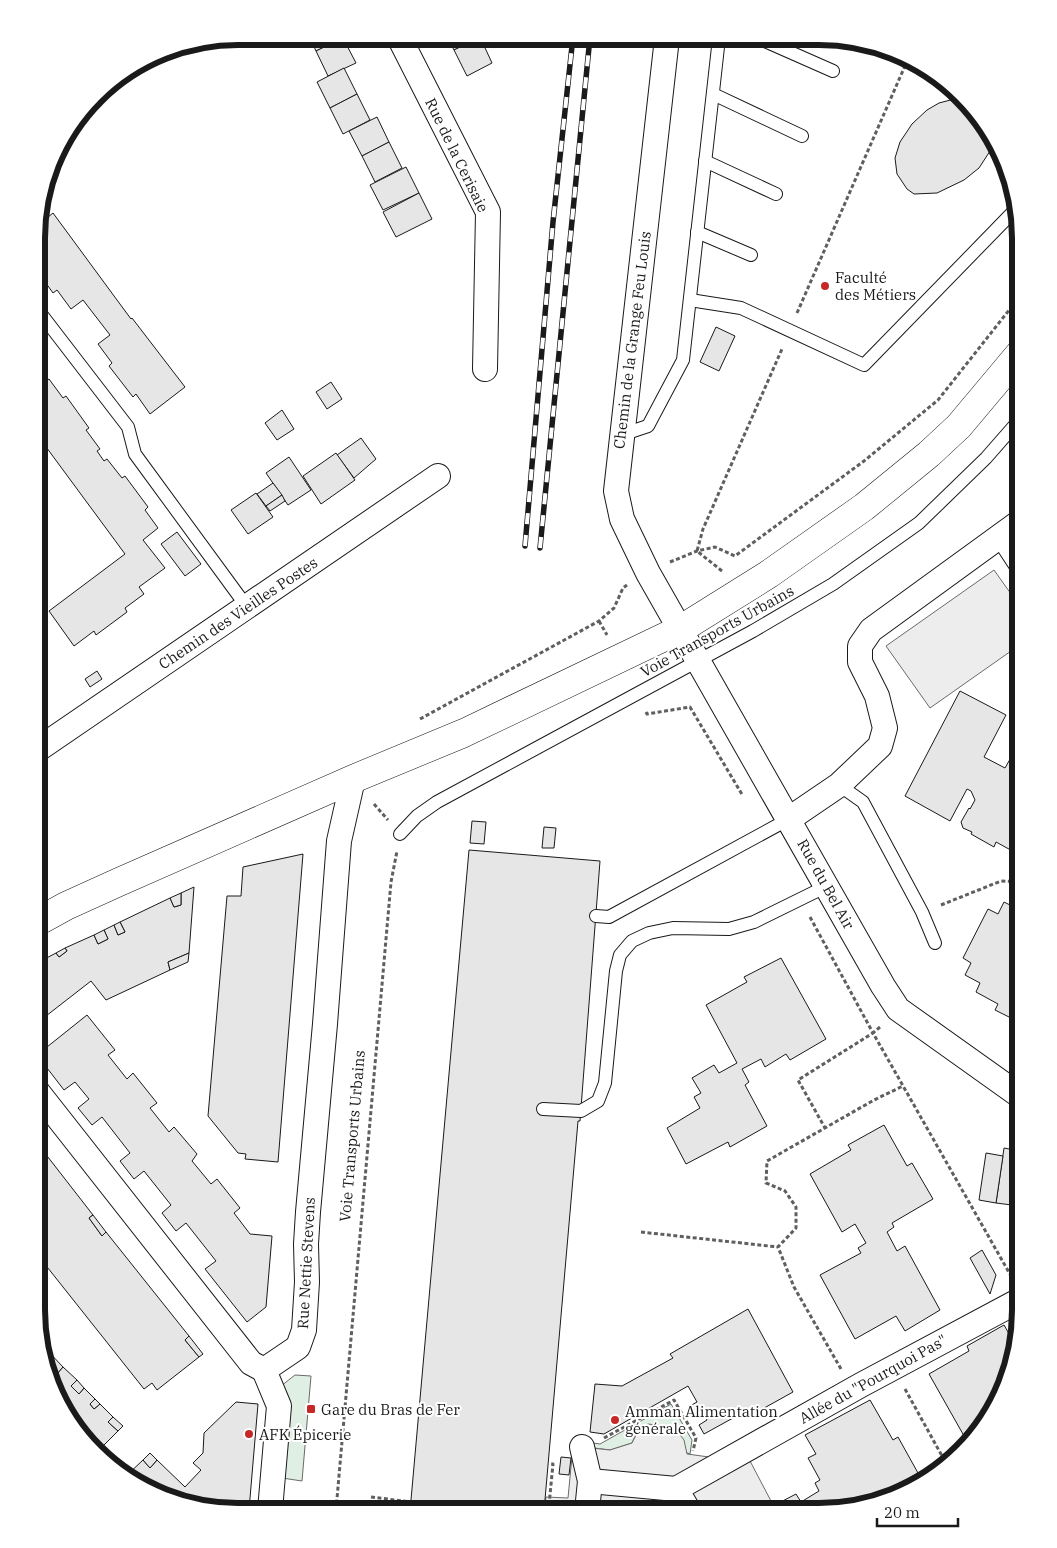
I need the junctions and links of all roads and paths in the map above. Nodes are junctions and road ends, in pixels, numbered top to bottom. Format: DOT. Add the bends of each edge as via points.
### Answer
graph roads {
  1 [pos="403,45"];
  2 [pos="666,45"];
  3 [pos="718,45"];
  4 [pos="774,45"];
  5 [pos="833,71"];
  6 [pos="713,94"];
  7 [pos="802,136"];
  8 [pos="705,161"];
  9 [pos="776,194"];
  10 [pos="1010,215"];
  11 [pos="697,232"];
  12 [pos="751,256"];
  13 [pos="690,300"];
  14 [pos="1012,306"];
  15 [pos="45,319"];
  16 [pos="1012,363"];
  17 [pos="484,369"];
  18 [pos="1012,428"];
  19 [pos="621,435"];
  20 [pos="438,476"];
  21 [pos="1012,527"];
  22 [pos="1002,535"];
  23 [pos="1012,550"];
  24 [pos="648,573"];
  25 [pos="247,607"];
  26 [pos="599,621"];
  27 [pos="681,629"];
  28 [pos="620,656"];
  29 [pos="698,660"];
  30 [pos="638,693"];
  31 [pos="416,721"];
  32 [pos="45,745"];
  33 [pos="353,780"];
  34 [pos="839,785"];
  35 [pos="789,818"];
  36 [pos="764,832"];
  37 [pos="400,834"];
  38 [pos="1012,882"];
  39 [pos="827,886"];
  40 [pos="801,899"];
  41 [pos="922,912"];
  42 [pos="596,916"];
  43 [pos="45,918"];
  44 [pos="935,943"];
  45 [pos="898,1008"];
  46 [pos="873,1034"];
  47 [pos="904,1086"];
  48 [pos="1012,1090"];
  49 [pos="45,1101"];
  50 [pos="543,1109"];
  51 [pos="825,1128"];
  52 [pos="641,1232"];
  53 [pos="778,1247"];
  54 [pos="1012,1281"];
  55 [pos="1012,1296"];
  56 [pos="264,1370"];
  57 [pos="861,1384"];
  58 [pos="905,1389"];
  59 [pos="589,1443"];
  60 [pos="692,1454"];
  61 [pos="943,1458"];
  62 [pos="549,1464"];
  63 [pos="590,1481"];
  64 [pos="676,1489"];
  65 [pos="371,1497"];
  66 [pos="411,1502"];
  67 [pos="271,1503"];
  68 [pos="337,1503"];
  69 [pos="549,1503"];
  70 [pos="588,1503"];
  71 [pos="684,1503"];
  1 -- 17 [label="street, Rue de la Cerisaie" via="488,212"];
  2 -- 19 [label="street, Chemin de la Grange Feu Louis"];
  3 -- 6 [label="lane"];
  4 -- 5 [label="lane"];
  6 -- 7 [label="lane"];
  6 -- 8 [label="lane"];
  8 -- 9 [label="lane"];
  8 -- 11 [label="lane"];
  10 -- 13 [label="lane" via="864,365 742,308"];
  11 -- 12 [label="lane"];
  11 -- 13 [label="lane"];
  13 -- 19 [label="lane" via="683,360 648,426"];
  14 -- 24 [label="path" via="938,400 864,461 735,556 715,546"];
  15 -- 25 [label="lane" via="128,426 135,454"];
  16 -- 27 [label="street" via="959,426 878,496 769,574"];
  18 -- 29 [label="lane, Voie Transports Urbains" via="919,523 833,584"];
  19 -- 24 [label="street, Chemin de la Grange Feu Louis" via="616,491 622,519"];
  20 -- 25 [label="street, Chemin des Vieilles Postes"];
  21 -- 22 [label="street"];
  22 -- 23 [label="street"];
  22 -- 34 [label="street" via="872,630 860,646 860,662 877,696 885,728 880,746"];
  24 -- 26 [label="path" via="623,588 614,608"];
  24 -- 27 [label="street, Chemin de la Grange Feu Louis"];
  25 -- 32 [label="street, Chemin des Vieilles Postes"];
  26 -- 28 [label="path"];
  26 -- 31 [label="path"];
  27 -- 28 [label="street"];
  27 -- 29 [label="street, Rue du Bel Air"];
  28 -- 33 [label="street" via="464,733"];
  29 -- 30 [label="lane, Voie Transports Urbains"];
  29 -- 35 [label="street, Rue du Bel Air"];
  30 -- 36 [label="path" via="648,714 690,707"];
  30 -- 37 [label="lane, Voie Transports Urbains" via="437,802"];
  33 -- 37 [label="path"];
  33 -- 43 [label="street"];
  33 -- 56 [label="street, Rue Nettie Stevens" via="338,840 308,1212 304,1330 298,1347"];
  34 -- 35 [label="street"];
  34 -- 41 [label="lane" via="863,802"];
  35 -- 36 [label="lane"];
  35 -- 39 [label="street, Rue du Bel Air"];
  36 -- 42 [label="lane" via="609,917"];
  37 -- 68 [label="path, Voie Transports Urbains" via="391,882"];
  38 -- 41 [label="path" via="1001,881"];
  39 -- 40 [label="lane"];
  39 -- 45 [label="street, Rue du Bel Air"];
  40 -- 46 [label="path"];
  40 -- 50 [label="lane" via="754,922 729,929 673,928 649,932 632,941 620,955 616,971 606,1083 598,1101 581,1111"];
  41 -- 44 [label="lane"];
  45 -- 46 [label="path"];
  45 -- 48 [label="street, Rue du Bel Air"];
  46 -- 47 [label="path"];
  46 -- 51 [label="path" via="798,1080"];
  47 -- 51 [label="path"];
  47 -- 54 [label="path"];
  49 -- 56 [label="street" via="251,1363"];
  51 -- 53 [label="path" via="767,1160 766,1183 785,1191 796,1207 796,1228"];
  52 -- 53 [label="path"];
  53 -- 57 [label="path" via="794,1287 843,1372"];
  55 -- 57 [label="street, Allée du \"Pourquoi Pas\""];
  56 -- 67 [label="street" via="279,1406"];
  57 -- 64 [label="street, Allée du \"Pourquoi Pas\""];
  58 -- 61 [label="path"];
  59 -- 60 [label="path" via="603,1439 674,1400 696,1438"];
  59 -- 63 [label="street"];
  62 -- 69 [label="path" via="553,1464"];
  63 -- 64 [label="street"];
  63 -- 70 [label="street"];
  64 -- 71 [label="street"];
  65 -- 66 [label="path"];
}
